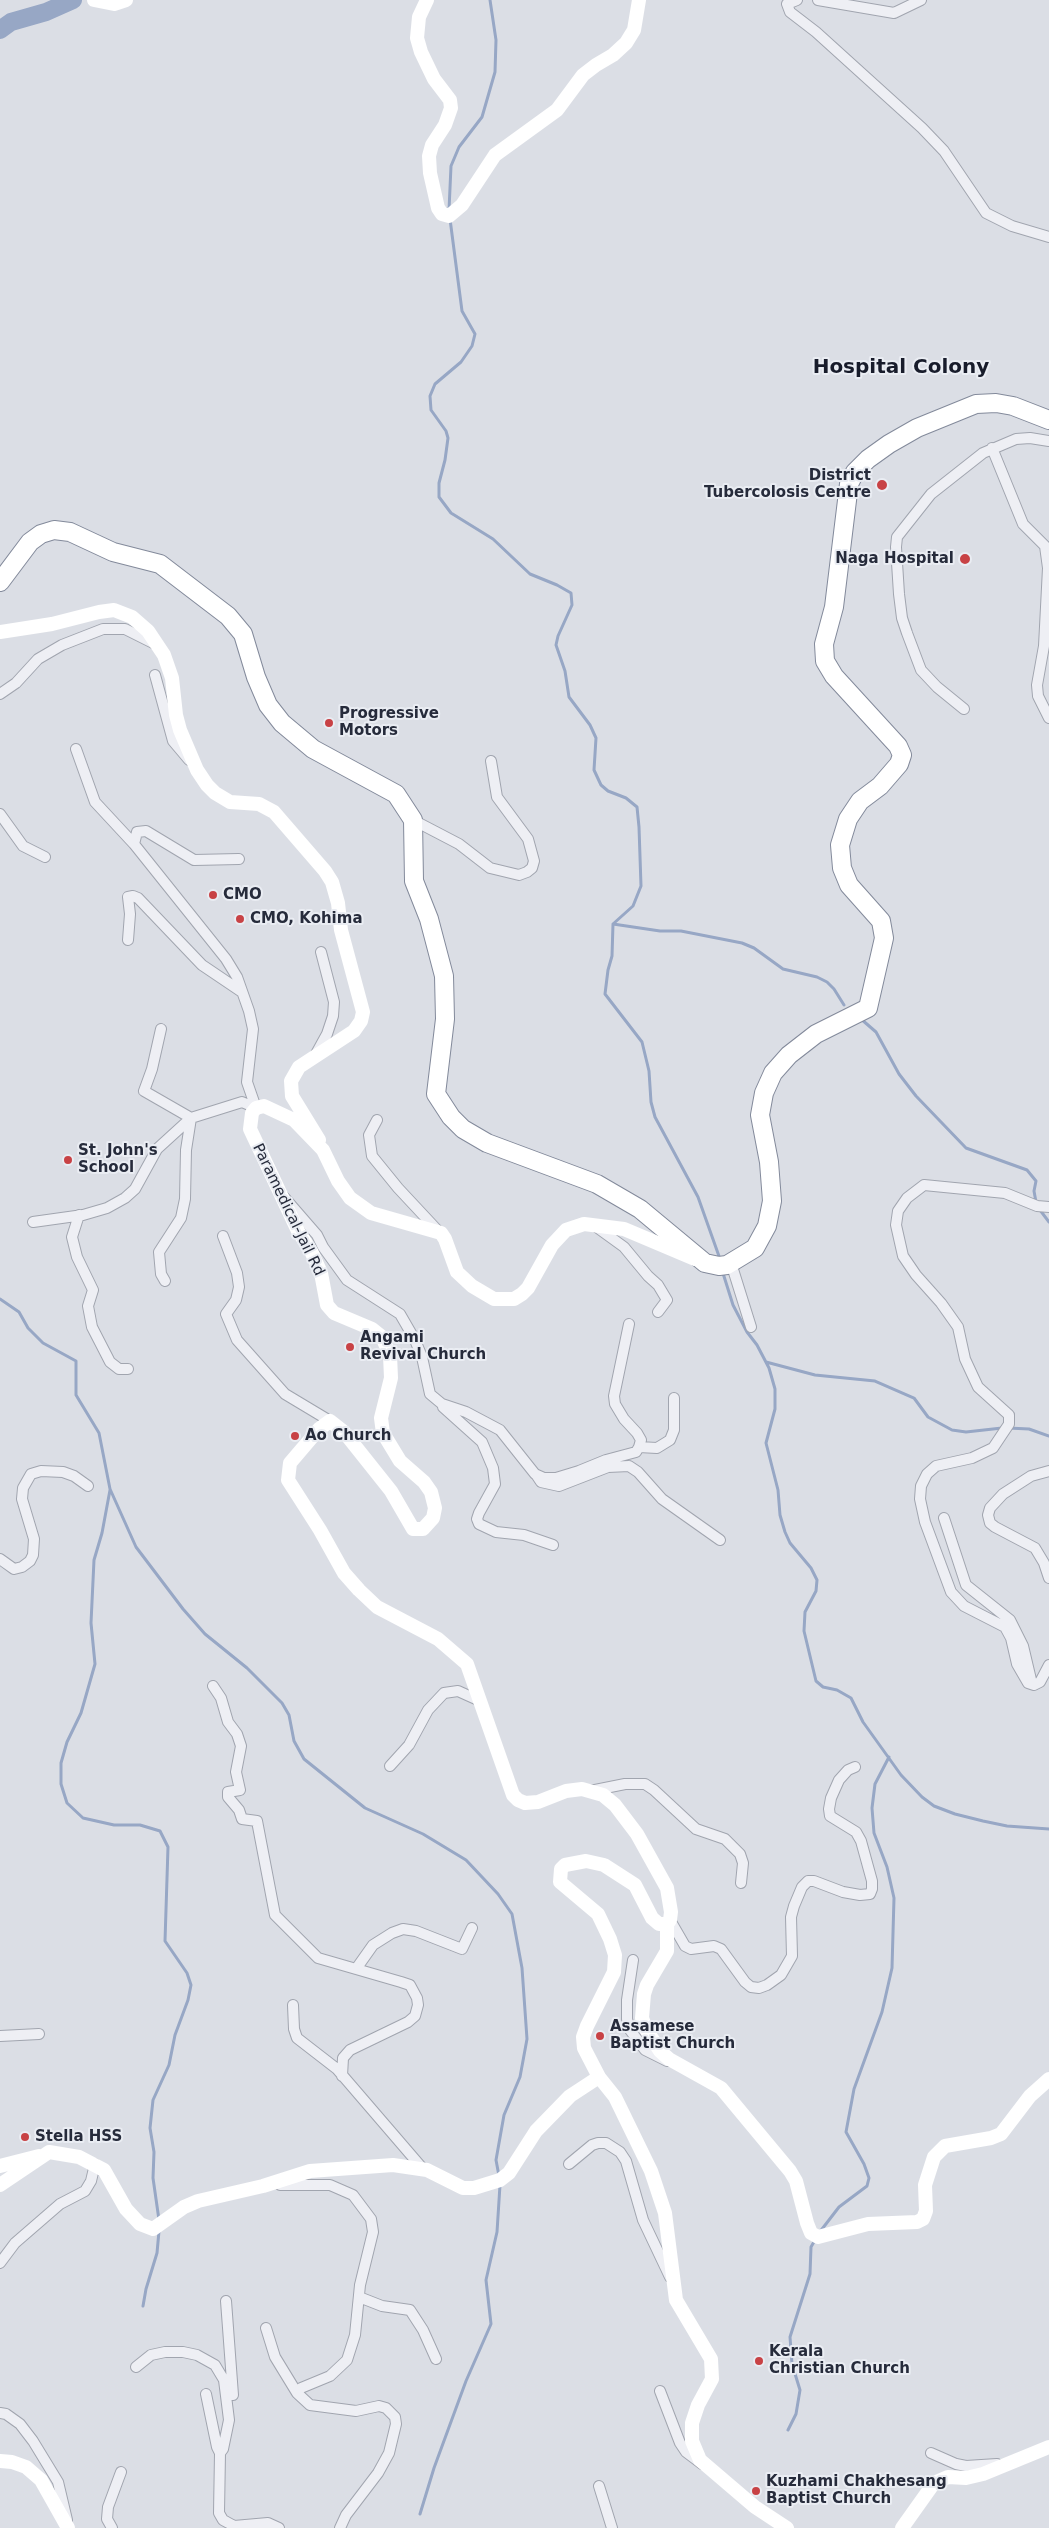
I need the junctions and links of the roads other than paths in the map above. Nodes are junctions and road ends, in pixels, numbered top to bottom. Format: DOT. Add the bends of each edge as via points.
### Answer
graph roads {
  1 [pos="94,0"];
  2 [pos="126,0"];
  3 [pos="427,0"];
  4 [pos="638,0"];
  5 [pos="796,0"];
  6 [pos="818,0"];
  7 [pos="920,0"];
  8 [pos="1049,237"];
  9 [pos="1049,420"];
  10 [pos="1049,441"];
  11 [pos="992,448"];
  12 [pos="1047,546"];
  13 [pos="0,582"];
  14 [pos="0,632"];
  15 [pos="159,646"];
  16 [pos="155,675"];
  17 [pos="0,694"];
  18 [pos="964,709"];
  19 [pos="1049,718"];
  20 [pos="76,750"];
  21 [pos="491,761"];
  22 [pos="197,770"];
  23 [pos="0,814"];
  24 [pos="413,820"];
  25 [pos="134,844"];
  26 [pos="45,856"];
  27 [pos="239,860"];
  28 [pos="128,940"];
  29 [pos="321,952"];
  30 [pos="242,992"];
  31 [pos="161,1029"];
  32 [pos="314,1057"];
  33 [pos="256,1108"];
  34 [pos="191,1118"];
  35 [pos="377,1120"];
  36 [pos="323,1150"];
  37 [pos="280,1193"];
  38 [pos="1049,1207"];
  39 [pos="79,1215"];
  40 [pos="33,1222"];
  41 [pos="592,1224"];
  42 [pos="441,1233"];
  43 [pos="223,1236"];
  44 [pos="705,1262"];
  45 [pos="731,1263"];
  46 [pos="165,1281"];
  47 [pos="658,1312"];
  48 [pos="629,1324"];
  49 [pos="751,1326"];
  50 [pos="128,1369"];
  51 [pos="674,1398"];
  52 [pos="435,1400"];
  53 [pos="330,1421"];
  54 [pos="640,1447"];
  55 [pos="1049,1471"];
  56 [pos="535,1474"];
  57 [pos="88,1486"];
  58 [pos="944,1518"];
  59 [pos="720,1540"];
  60 [pos="553,1545"];
  61 [pos="0,1559"];
  62 [pos="1049,1578"];
  63 [pos="1049,1665"];
  64 [pos="1032,1684"];
  65 [pos="213,1686"];
  66 [pos="478,1700"];
  67 [pos="390,1766"];
  68 [pos="855,1767"];
  69 [pos="589,1791"];
  70 [pos="741,1882"];
  71 [pos="668,1922"];
  72 [pos="472,1928"];
  73 [pos="633,1960"];
  74 [pos="356,1969"];
  75 [pos="293,2005"];
  76 [pos="39,2034"];
  77 [pos="0,2036"];
  78 [pos="680,2066"];
  79 [pos="342,2076"];
  80 [pos="599,2077"];
  81 [pos="1049,2079"];
  82 [pos="49,2152"];
  83 [pos="95,2164"];
  84 [pos="569,2164"];
  85 [pos="0,2166"];
  86 [pos="423,2169"];
  87 [pos="0,2185"];
  88 [pos="263,2186"];
  89 [pos="0,2263"];
  90 [pos="675,2289"];
  91 [pos="358,2297"];
  92 [pos="226,2301"];
  93 [pos="266,2328"];
  94 [pos="436,2359"];
  95 [pos="136,2367"];
  96 [pos="660,2391"];
  97 [pos="297,2393"];
  98 [pos="206,2394"];
  99 [pos="0,2413"];
  100 [pos="229,2420"];
  101 [pos="1049,2447"];
  102 [pos="220,2453"];
  103 [pos="931,2453"];
  104 [pos="1026,2458"];
  105 [pos="0,2461"];
  106 [pos="708,2468"];
  107 [pos="121,2472"];
  108 [pos="599,2486"];
  109 [pos="68,2528"];
  110 [pos="112,2528"];
  111 [pos="278,2528"];
  112 [pos="340,2528"];
  113 [pos="612,2528"];
  114 [pos="787,2528"];
  115 [pos="902,2528"];
  1 -- 2 [label="main road" via="114,4"];
  3 -- 4 [label="main road" via="419,17 421,52 434,79 450,100 451,108 432,145 430,173 438,208 442,214 450,216 462,205 495,155 557,110 583,76 626,43 634,30"];
  5 -- 8 [label="street" via="787,4 790,12 922,128 944,151 986,213 1012,226"];
  6 -- 7 [label="street" via="894,13"];
  9 -- 45 [label="highway" via="1014,406 976,404 917,428 889,444 868,459 849,484 834,606 824,644 825,661 834,676 898,746 902,755 899,764 880,786 860,801 848,819 840,845 842,868 849,885 881,922 884,938 868,1008 816,1034 789,1055 773,1073 760,1115 772,1201 767,1226 754,1248"];
  10 -- 11 [label="street" via="1016,439"];
  11 -- 12 [label="street" via="1023,524"];
  11 -- 18 [label="street" via="965,465 931,494 898,537 896,547 902,618 922,670"];
  12 -- 19 [label="street" via="1044,646 1037,684 1038,696"];
  13 -- 24 [label="highway" via="30,542 54,530 70,532 114,552 160,564 228,616 243,634 264,695 282,724 313,749 396,794"];
  14 -- 15 [label="main road" via="114,610 132,617"];
  15 -- 17 [label="street" via="125,630 103,629 62,645 38,659 16,683"];
  15 -- 22 [label="main road" via="172,678 180,730"];
  16 -- 22 [label="street" via="173,741"];
  20 -- 25 [label="street" via="95,802"];
  21 -- 24 [label="street" via="497,797 528,839 534,861 527,872 519,875 490,868 459,844"];
  22 -- 32 [label="main road" via="215,793 230,802 259,804 274,812 317,859 332,882 342,936 363,1012 354,1031"];
  23 -- 26 [label="street" via="23,846"];
  24 -- 44 [label="highway" via="414,881 429,919 444,976 445,1018 436,1077 436,1094 440,1102 464,1129 487,1143 598,1184 633,1205"];
  25 -- 27 [label="street" via="137,832 146,831 194,860"];
  25 -- 30 [label="street" via="226,959"];
  28 -- 30 [label="street" via="128,897 133,896 202,965"];
  29 -- 32 [label="street" via="334,1002 327,1034"];
  30 -- 33 [label="street" via="253,1029 247,1082"];
  31 -- 34 [label="street" via="144,1091"];
  32 -- 36 [label="main road" via="299,1067 290,1087"];
  33 -- 34 [label="street" via="242,1102"];
  33 -- 36 [label="main road" via="271,1108 294,1120"];
  33 -- 37 [label="main road, Paramedical-Jail Rd" via="250,1129"];
  34 -- 39 [label="street" via="157,1149 135,1189 125,1198 106,1208"];
  34 -- 46 [label="street" via="181,1218 159,1252"];
  35 -- 42 [label="street" via="370,1135 372,1156"];
  36 -- 42 [label="main road" via="350,1198 371,1213"];
  37 -- 52 [label="street" via="317,1235 347,1280 400,1314 422,1357 428,1388"];
  37 -- 53 [label="main road, Paramedical-Jail Rd" via="321,1273 327,1305 334,1313 372,1329 382,1338 390,1355 391,1378 380,1418 383,1433 400,1461 431,1492 435,1508 433,1518 423,1529 416,1531 410,1526 391,1491 344,1432"];
  38 -- 64 [label="street" via="1005,1194 924,1185 907,1198 898,1211 896,1225 903,1256 958,1327 965,1360 978,1387 1009,1414 1009,1424 993,1448 972,1458 936,1466 927,1474 921,1486 920,1499 925,1522 954,1597 964,1606 1005,1627 1022,1676"];
  39 -- 40 [label="street"];
  39 -- 50 [label="street" via="72,1237 77,1257 93,1290 88,1306 92,1327 110,1362 119,1369"];
  41 -- 42 [label="main road" via="566,1230 552,1245 528,1288 514,1299 505,1300 483,1293 457,1272"];
  41 -- 44 [label="main road" via="624,1230"];
  41 -- 47 [label="street" via="624,1247 658,1285 667,1300"];
  43 -- 53 [label="street" via="239,1287 236,1300 226,1314 237,1340 285,1394"];
  44 -- 45 [label="highway" via="719,1266"];
  45 -- 49 [label="street"];
  48 -- 54 [label="street" via="614,1396 624,1419 638,1433"];
  51 -- 54 [label="street" via="674,1430 670,1440 657,1448"];
  52 -- 56 [label="street" via="500,1430"];
  52 -- 60 [label="street" via="474,1433 488,1453 495,1484 477,1519 480,1524 496,1532 524,1534"];
  53 -- 66 [label="main road" via="290,1463 288,1480 344,1573 377,1607 438,1639 457,1654 467,1664"];
  54 -- 56 [label="street" via="636,1452 556,1478"];
  55 -- 62 [label="street" via="1030,1476 1003,1494 988,1514 995,1527 1035,1548"];
  56 -- 59 [label="street" via="541,1482 559,1486 608,1468 629,1466 662,1499"];
  57 -- 61 [label="street" via="63,1472 31,1474 23,1488 22,1499 34,1539 33,1555 22,1567 14,1569"];
  58 -- 64 [label="street" via="966,1586 1010,1620 1023,1646"];
  63 -- 64 [label="street" via="1040,1682"];
  65 -- 74 [label="street" via="241,1746 236,1772 240,1790 228,1792 228,1797 240,1810 242,1819 257,1822 275,1915 318,1958"];
  66 -- 67 [label="street" via="458,1691 444,1693 428,1710 405,1750"];
  66 -- 69 [label="main road" via="513,1795 518,1800 538,1802 566,1791"];
  68 -- 71 [label="street" via="839,1780 829,1809 830,1816 856,1832 861,1841 872,1889 870,1894 860,1895 808,1881 794,1906 791,1917 792,1956 781,1975 767,1985 751,1987 721,1949 685,1946"];
  69 -- 70 [label="street" via="645,1784 696,1829 725,1839 740,1854"];
  69 -- 71 [label="main road" via="603,1795 615,1805 638,1834 667,1888 672,1912"];
  71 -- 78 [label="main road" via="667,1951 647,1985 642,2018 660,2051"];
  71 -- 80 [label="main road" via="659,1924 652,1918 635,1885 604,1865 586,1861 565,1865 561,1869 560,1882 598,1914 615,1955 614,1972 583,2037 584,2048"];
  72 -- 74 [label="street" via="462,1949 403,1929 373,1945"];
  73 -- 78 [label="street" via="627,2000 630,2030 645,2050"];
  74 -- 79 [label="street" via="410,1985 418,2005 415,2016 408,2022 350,2050 343,2058"];
  75 -- 79 [label="street" via="297,2038"];
  76 -- 77 [label="street"];
  78 -- 81 [label="main road" via="720,2088 790,2171 811,2233 818,2237 868,2224 918,2222 923,2219 926,2211 925,2185 934,2157 945,2146 1001,2134 1030,2096"];
  79 -- 86 [label="street"];
  80 -- 86 [label="main road" via="570,2096 536,2130 509,2173 500,2180 463,2188"];
  80 -- 90 [label="main road" via="615,2097 651,2171 666,2213"];
  82 -- 83 [label="main road" via="65,2153"];
  82 -- 85 [label="main road"];
  82 -- 87 [label="main road"];
  83 -- 88 [label="main road" via="104,2170 132,2216 140,2224 153,2229 198,2201"];
  83 -- 89 [label="street" via="85,2190 60,2204 15,2243"];
  84 -- 90 [label="street" via="598,2143 620,2152 626,2161 643,2220"];
  86 -- 88 [label="main road" via="393,2165 310,2171"];
  88 -- 91 [label="street" via="330,2185 353,2195 371,2219 373,2232"];
  90 -- 106 [label="main road" via="676,2300 712,2359 712,2379 692,2423 692,2441 700,2460"];
  91 -- 94 [label="street" via="382,2306 410,2310"];
  91 -- 97 [label="street" via="355,2335 347,2360 330,2376 301,2388"];
  92 -- 100 [label="street" via="233,2407"];
  93 -- 97 [label="street" via="275,2357"];
  95 -- 100 [label="street" via="158,2352 182,2352 211,2362 224,2380"];
  96 -- 106 [label="street" via="680,2443 686,2452"];
  97 -- 112 [label="street" via="310,2405 356,2411 379,2406 395,2417 388,2454"];
  98 -- 102 [label="street"];
  99 -- 109 [label="street" via="20,2424 58,2482"];
  100 -- 102 [label="street"];
  101 -- 104 [label="main road"];
  102 -- 111 [label="street" via="219,2513 222,2520 234,2526 268,2523"];
  103 -- 104 [label="street" via="966,2466 989,2466"];
  104 -- 115 [label="main road" via="983,2474 966,2478 948,2477 934,2483"];
  105 -- 109 [label="main road" via="26,2467 40,2480"];
  106 -- 114 [label="main road" via="755,2507"];
  107 -- 110 [label="street" via="108,2507 107,2519"];
  108 -- 113 [label="street"];
}
